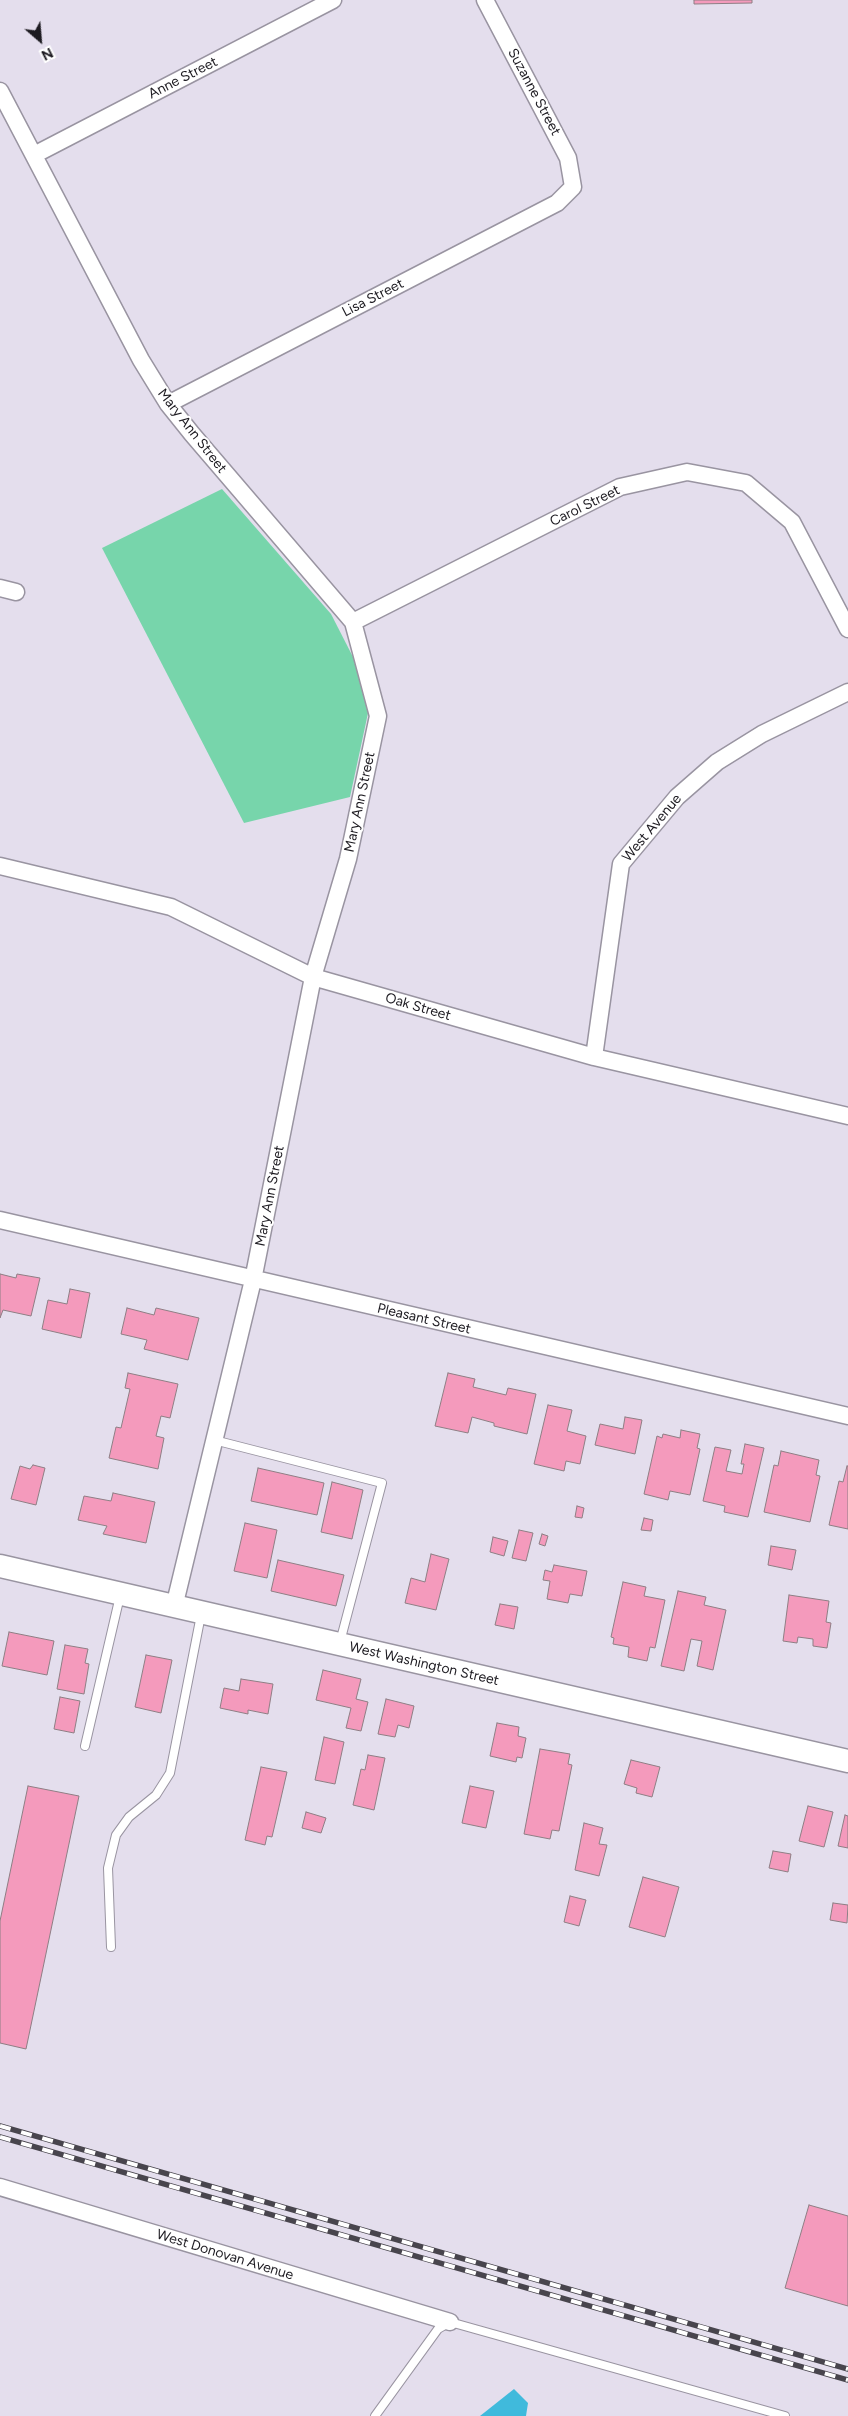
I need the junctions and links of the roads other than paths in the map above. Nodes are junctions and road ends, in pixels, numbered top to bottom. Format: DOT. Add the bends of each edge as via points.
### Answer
graph roads {
  1 [pos="333,0"];
  2 [pos="485,0"];
  3 [pos="0,91"];
  4 [pos="34,155"];
  5 [pos="573,187"];
  6 [pos="168,404"];
  7 [pos="0,588"];
  8 [pos="16,592"];
  9 [pos="353,622"];
  10 [pos="848,629"];
  11 [pos="848,692"];
  12 [pos="0,866"];
  13 [pos="313,977"];
  14 [pos="594,1058"];
  15 [pos="848,1116"];
  16 [pos="0,1220"];
  17 [pos="253,1280"];
  18 [pos="848,1416"];
  19 [pos="214,1440"];
  20 [pos="0,1566"];
  21 [pos="120,1594"];
  22 [pos="174,1607"];
  23 [pos="202,1613"];
  24 [pos="340,1644"];
  25 [pos="85,1746"];
  26 [pos="848,1761"];
  27 [pos="111,1947"];
  28 [pos="0,2187"];
  29 [pos="450,2322"];
  30 [pos="375,2416"];
  31 [pos="785,2416"];
  1 -- 4 [label="street, Anne Street"];
  2 -- 5 [label="street, Suzanne Street" via="568,158"];
  3 -- 4 [label="street, Mary Ann Street"];
  4 -- 6 [label="street, Mary Ann Street" via="141,360"];
  5 -- 6 [label="street, Lisa Street" via="557,203"];
  6 -- 9 [label="street, Mary Ann Street"];
  7 -- 8 [label="street"];
  9 -- 10 [label="street, Carol Street" via="620,487 687,472 746,483 792,522"];
  9 -- 13 [label="street, Mary Ann Street" via="378,716 348,859"];
  11 -- 14 [label="street, West Avenue" via="762,734 718,762 677,796 621,864"];
  12 -- 13 [label="street, Oak Street" via="171,907"];
  13 -- 14 [label="street, Oak Street"];
  13 -- 17 [label="street, Mary Ann Street"];
  14 -- 15 [label="street, Oak Street"];
  16 -- 17 [label="street, Pleasant Street"];
  17 -- 18 [label="street, Pleasant Street"];
  17 -- 19 [label="street, Mary Ann Street"];
  19 -- 22 [label="street, Mary Ann Street"];
  19 -- 24 [label="lane" via="382,1484"];
  20 -- 21 [label="main road, West Washington Street"];
  21 -- 22 [label="main road, West Washington Street"];
  21 -- 25 [label="lane"];
  22 -- 23 [label="main road, West Washington Street"];
  23 -- 24 [label="main road, West Washington Street"];
  23 -- 27 [label="lane" via="170,1773 156,1795 129,1817 116,1835 108,1868"];
  24 -- 26 [label="main road, West Washington Street"];
  28 -- 29 [label="street, West Donovan Avenue"];
  29 -- 30 [label="lane" via="438,2329"];
  29 -- 31 [label="lane"];
}
